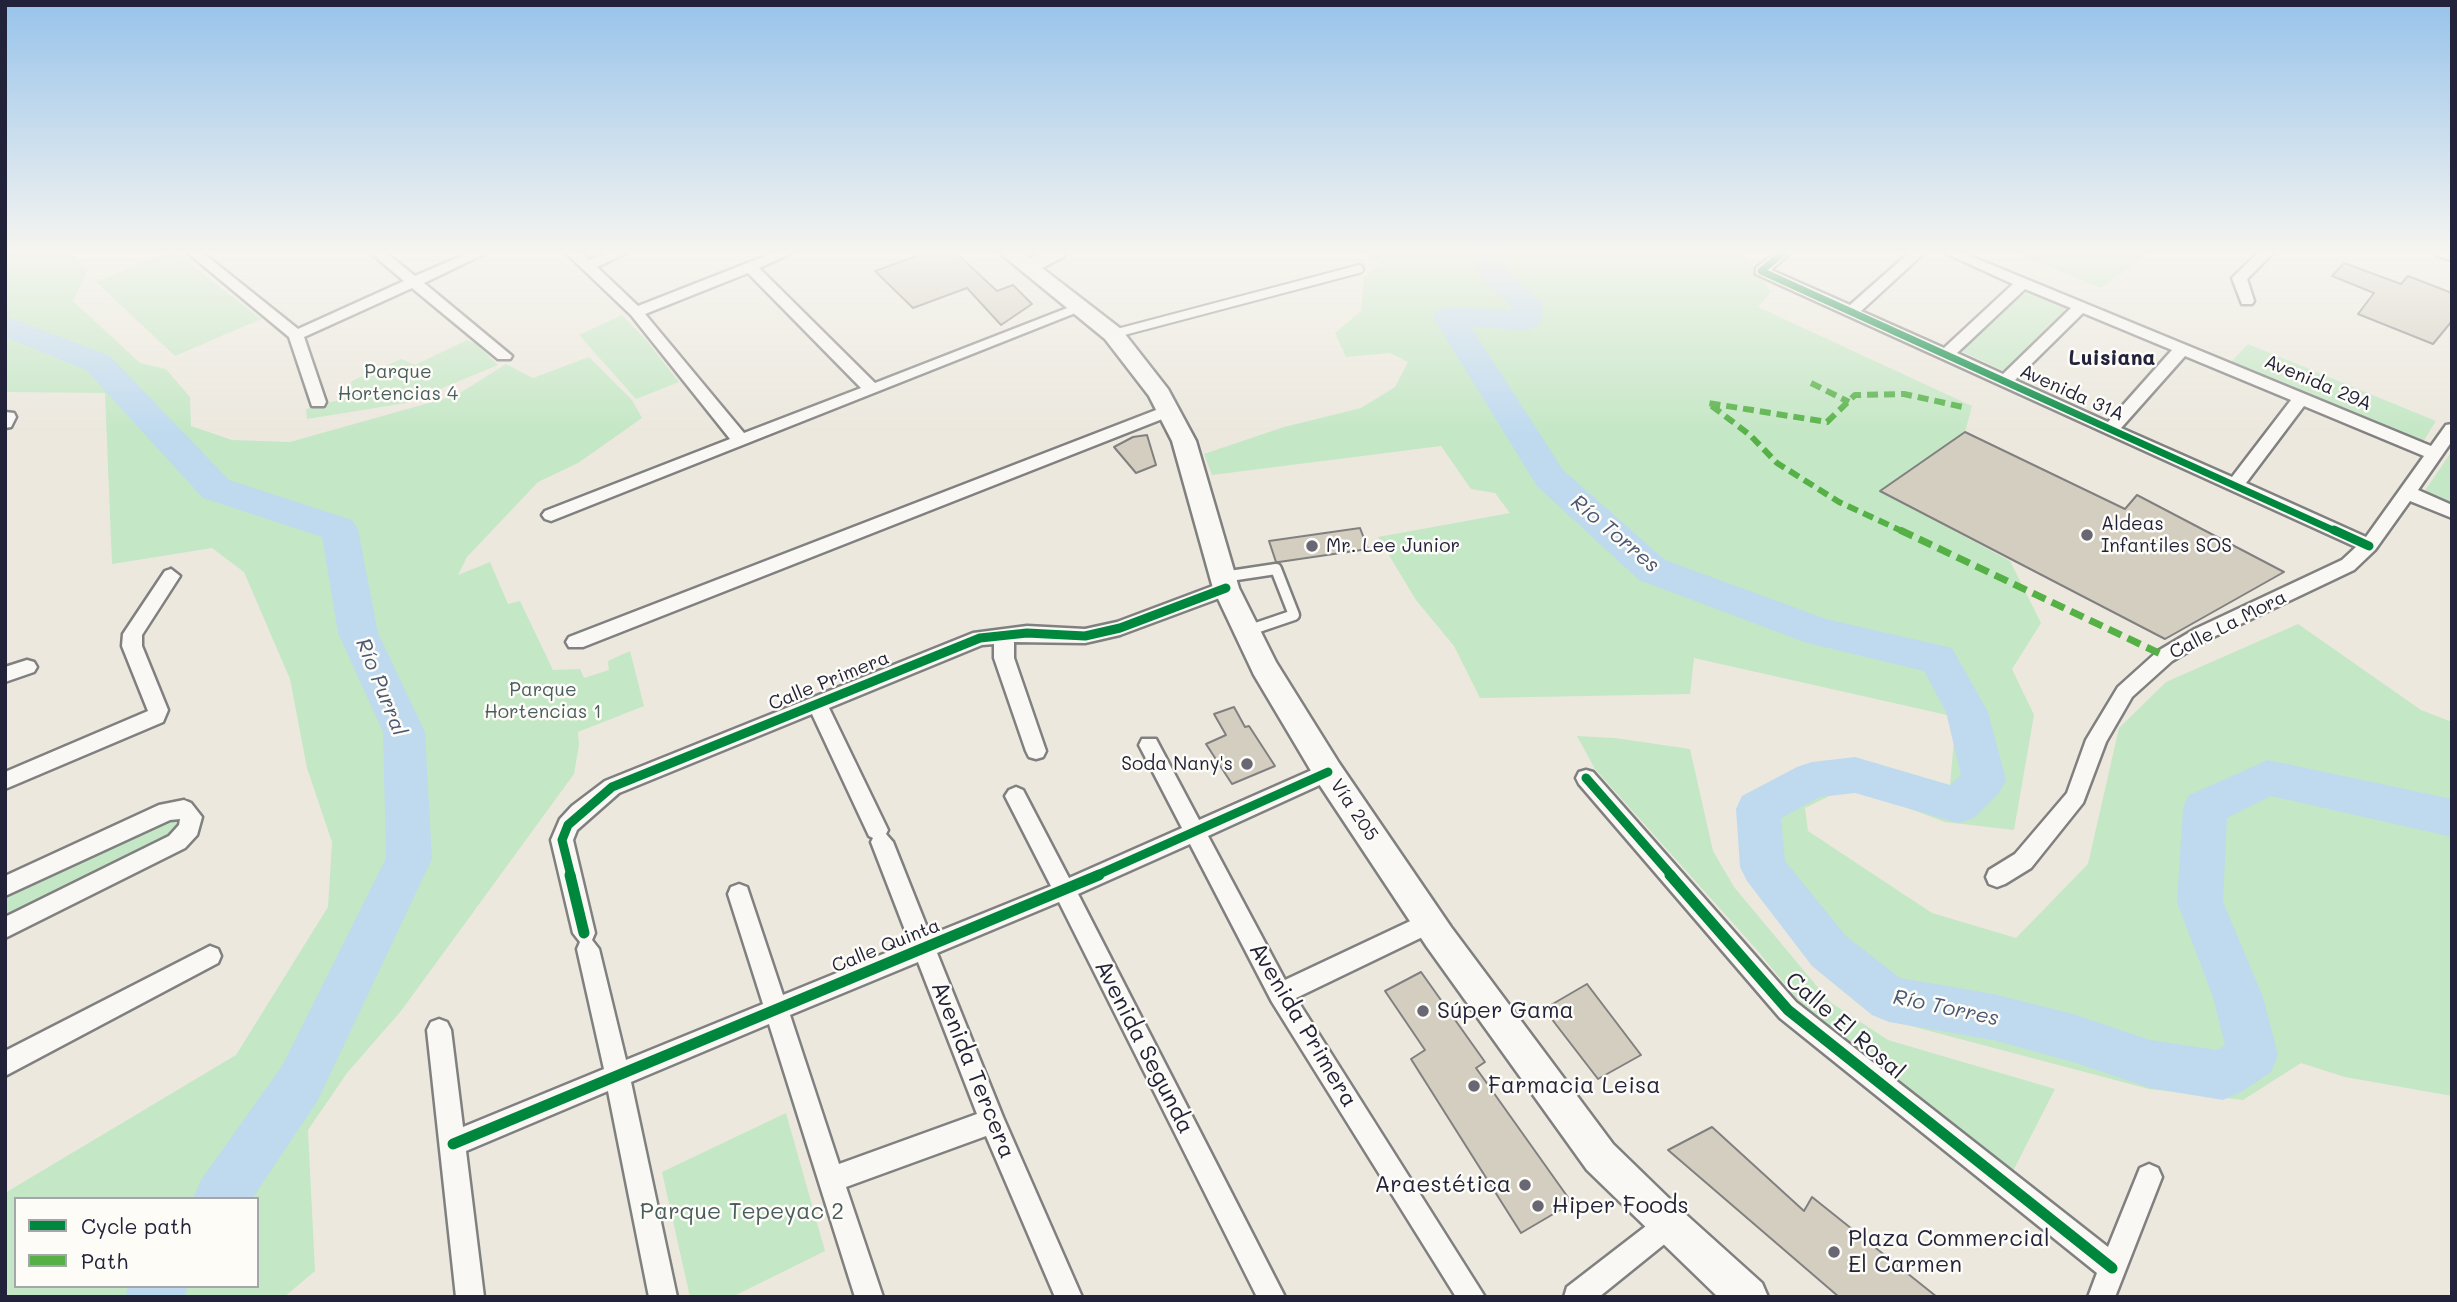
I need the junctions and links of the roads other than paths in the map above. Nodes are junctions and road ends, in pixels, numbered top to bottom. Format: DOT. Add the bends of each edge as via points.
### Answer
graph roads {
  1 [pos="270,314"];
  2 [pos="343,314"];
  3 [pos="454,314"];
  4 [pos="637,314"];
  5 [pos="797,314"];
  6 [pos="1065,314"];
  7 [pos="1087,314"];
  8 [pos="1188,314"];
  9 [pos="1855,314"];
  10 [pos="1990,314"];
  11 [pos="2074,314"];
  12 [pos="2097,314"];
  13 [pos="1113,334"];
  14 [pos="296,335"];
  15 [pos="2182,349"];
  16 [pos="1947,355"];
  17 [pos="504,356"];
  18 [pos="2005,381"];
  19 [pos="871,388"];
  20 [pos="2301,399"];
  21 [pos="318,402"];
  22 [pos="1168,410"];
  23 [pos="2111,429"];
  24 [pos="2452,429"];
  25 [pos="739,439"];
  26 [pos="2435,454"];
  27 [pos="2235,485"];
  28 [pos="2408,493"];
  29 [pos="2452,512"];
  30 [pos="551,515"];
  31 [pos="2369,546"];
  32 [pos="171,576"];
  33 [pos="1224,582"];
  34 [pos="1247,631"];
  35 [pos="1004,635"];
  36 [pos="576,642"];
  37 [pos="27,667"];
  38 [pos="5,676"];
  39 [pos="818,706"];
  40 [pos="1149,745"];
  41 [pos="1036,751"];
  42 [pos="1328,772"];
  43 [pos="1586,778"];
  44 [pos="5,781"];
  45 [pos="1016,796"];
  46 [pos="1195,833"];
  47 [pos="1997,877"];
  48 [pos="5,886"];
  49 [pos="1064,890"];
  50 [pos="739,894"];
  51 [pos="1429,923"];
  52 [pos="5,928"];
  53 [pos="924,949"];
  54 [pos="210,956"];
  55 [pos="1280,994"];
  56 [pos="777,1009"];
  57 [pos="439,1030"];
  58 [pos="5,1064"];
  59 [pos="617,1074"];
  60 [pos="992,1121"];
  61 [pos="453,1144"];
  62 [pos="2148,1177"];
  63 [pos="830,1180"];
  64 [pos="1668,1225"];
  65 [pos="2112,1268"];
  66 [pos="470,1297"];
  67 [pos="663,1297"];
  68 [pos="869,1297"];
  69 [pos="1069,1297"];
  70 [pos="1272,1297"];
  71 [pos="1472,1297"];
  72 [pos="1577,1297"];
  73 [pos="1748,1297"];
  74 [pos="2101,1297"];
  1 -- 14 [label="street"];
  2 -- 14 [label="street"];
  3 -- 17 [label="street"];
  4 -- 25 [label="street"];
  5 -- 19 [label="street"];
  6 -- 19 [label="street"];
  7 -- 13 [label="main road, Vía 205"];
  8 -- 13 [label="lane"];
  9 -- 16 [label="street, Avenida 31A"];
  10 -- 16 [label="street"];
  11 -- 18 [label="street"];
  12 -- 15 [label="street, Avenida 29A"];
  13 -- 22 [label="main road, Vía 205"];
  14 -- 21 [label="street"];
  15 -- 20 [label="street, Avenida 29A"];
  15 -- 23 [label="street"];
  16 -- 18 [label="street, Avenida 31A"];
  18 -- 23 [label="street, Avenida 31A"];
  19 -- 25 [label="street"];
  20 -- 26 [label="street, Avenida 29A"];
  20 -- 27 [label="street"];
  22 -- 33 [label="main road, Vía 205" via="1184,441"];
  22 -- 36 [label="street"];
  23 -- 27 [label="street, Avenida 31A"];
  24 -- 26 [label="street, Calle La Mora"];
  25 -- 30 [label="street"];
  26 -- 28 [label="street, Calle La Mora"];
  27 -- 31 [label="street, Avenida 31A"];
  28 -- 29 [label="street"];
  28 -- 31 [label="street, Calle La Mora"];
  31 -- 47 [label="street, Calle La Mora" via="2348,565 2165,656 2125,692 2103,727 2076,797 2023,861"];
  32 -- 44 [label="street" via="133,634 132,646 158,710 156,716"];
  33 -- 34 [label="main road, Vía 205"];
  33 -- 34 [label="lane" via="1276,569 1294,615"];
  33 -- 35 [label="street, Calle Primera" via="1120,628 1085,636"];
  34 -- 42 [label="main road, Vía 205"];
  35 -- 39 [label="street, Calle Primera" via="980,638"];
  35 -- 41 [label="street" via="1004,658"];
  37 -- 38 [label="street"];
  39 -- 53 [label="street, Avenida Tercera" via="879,836"];
  39 -- 59 [label="street, Calle Primera" via="612,787 568,825 562,840"];
  40 -- 46 [label="street, Avenida Primera"];
  42 -- 46 [label="street, Calle Quinta"];
  42 -- 51 [label="main road, Vía 205"];
  43 -- 65 [label="street, Calle El Rosal" via="1788,1010"];
  45 -- 49 [label="street, Avenida Segunda"];
  46 -- 49 [label="street, Calle Quinta"];
  46 -- 55 [label="street, Avenida Primera"];
  48 -- 52 [label="street" via="167,811 184,809 191,817 189,829 177,842"];
  49 -- 53 [label="street, Calle Quinta"];
  49 -- 70 [label="street, Avenida Segunda"];
  50 -- 56 [label="street"];
  51 -- 55 [label="street"];
  51 -- 64 [label="main road, Vía 205" via="1600,1157"];
  53 -- 56 [label="street, Calle Quinta"];
  53 -- 60 [label="street, Avenida Tercera"];
  54 -- 58 [label="street"];
  55 -- 71 [label="street, Avenida Primera"];
  56 -- 59 [label="street, Calle Quinta"];
  56 -- 63 [label="street"];
  57 -- 61 [label="street"];
  59 -- 61 [label="street, Calle Quinta"];
  59 -- 67 [label="street, Calle Primera"];
  60 -- 63 [label="street"];
  60 -- 69 [label="street, Avenida Tercera"];
  61 -- 66 [label="street"];
  62 -- 65 [label="street"];
  63 -- 68 [label="street"];
  64 -- 72 [label="street"];
  64 -- 73 [label="main road, Vía 205"];
  65 -- 74 [label="street"];
}
